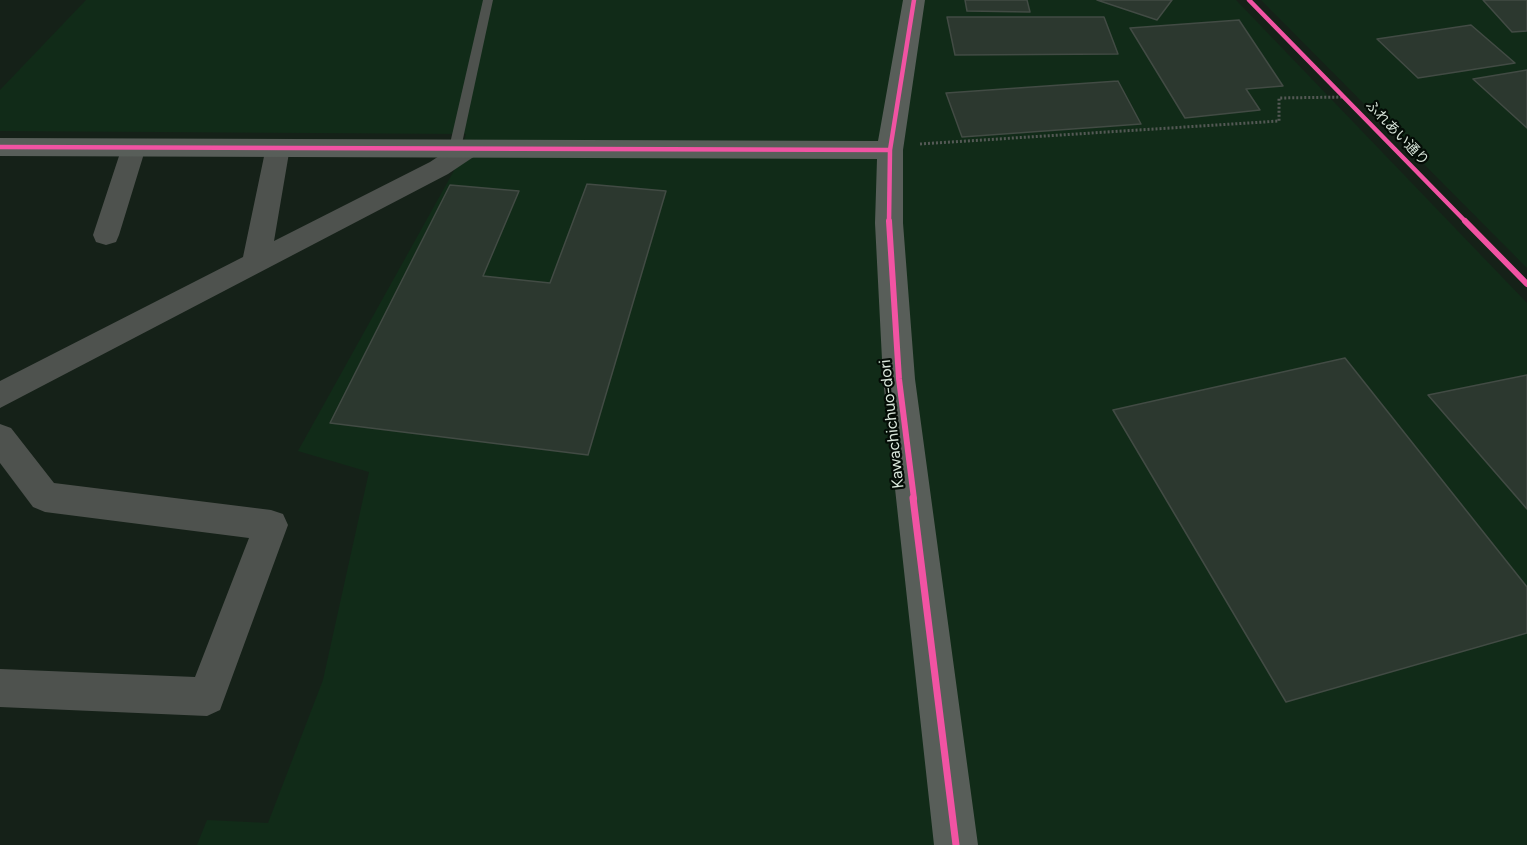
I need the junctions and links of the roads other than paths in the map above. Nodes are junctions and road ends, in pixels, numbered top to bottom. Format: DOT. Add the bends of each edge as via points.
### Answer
graph roads {
  1 [pos="488,0"];
  2 [pos="914,0"];
  3 [pos="892,141"];
  4 [pos="0,147"];
  5 [pos="134,147"];
  6 [pos="278,147"];
  7 [pos="462,148"];
  8 [pos="106,235"];
  9 [pos="256,263"];
  10 [pos="0,395"];
  11 [pos="0,438"];
  12 [pos="0,688"];
  13 [pos="956,845"];
  1 -- 7 [label="lane"];
  2 -- 3 [label="street, Kawachichuo-dori"];
  3 -- 7 [label="street"];
  3 -- 13 [label="street, Kawachichuo-dori" via="889,223 899,380"];
  4 -- 5 [label="street"];
  5 -- 6 [label="street"];
  5 -- 8 [label="street"];
  6 -- 7 [label="street"];
  6 -- 9 [label="street"];
  7 -- 9 [label="street" via="439,168"];
  9 -- 10 [label="street"];
  11 -- 12 [label="street" via="45,497 271,525 207,697"];
}
